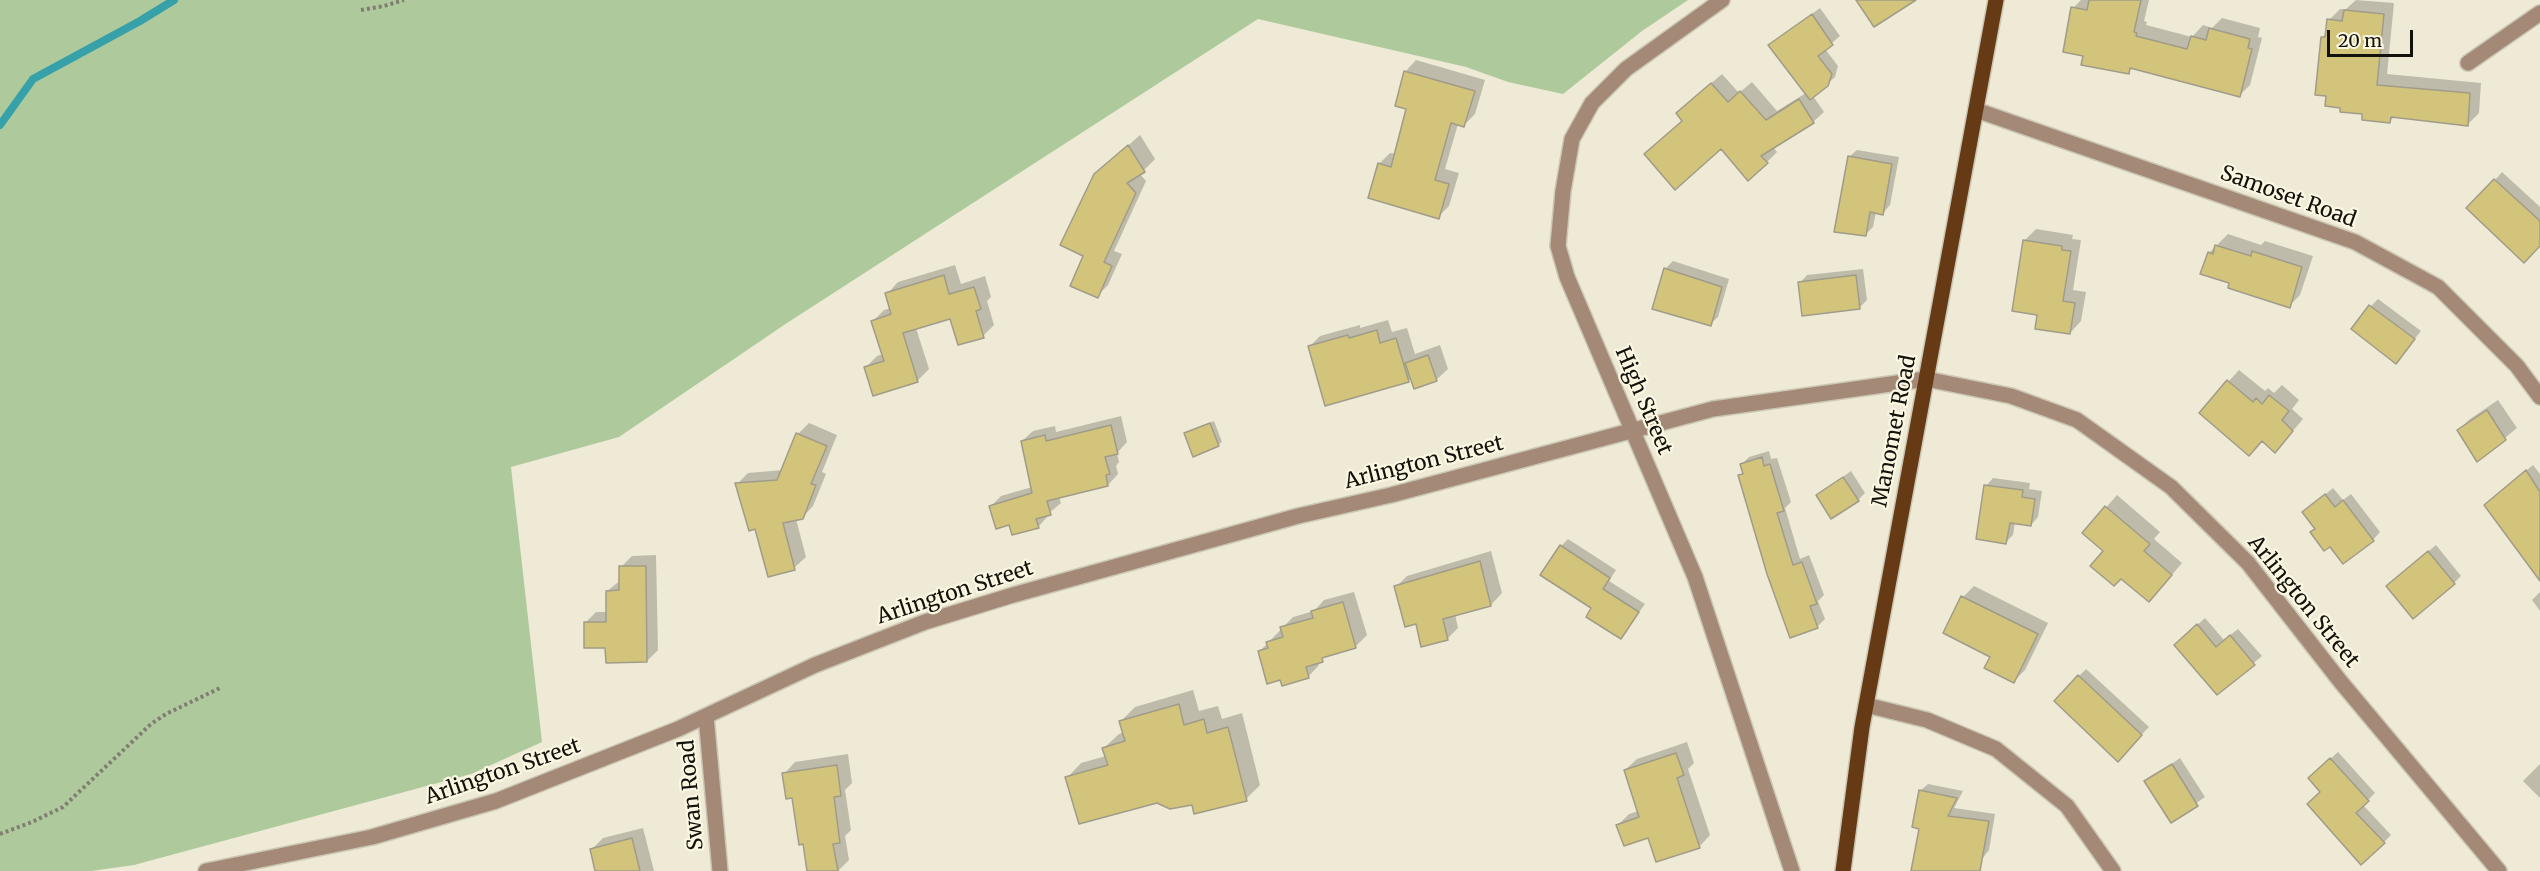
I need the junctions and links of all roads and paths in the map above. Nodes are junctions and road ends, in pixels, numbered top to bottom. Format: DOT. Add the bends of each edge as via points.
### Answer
graph roads {
  1 [pos="404,0"];
  2 [pos="1722,0"];
  3 [pos="1996,0"];
  4 [pos="361,10"];
  5 [pos="2540,13"];
  6 [pos="2468,63"];
  7 [pos="1976,110"];
  8 [pos="1926,379"];
  9 [pos="2540,396"];
  10 [pos="1633,430"];
  11 [pos="220,688"];
  12 [pos="1866,705"];
  13 [pos="706,716"];
  14 [pos="0,834"];
  15 [pos="206,871"];
  16 [pos="720,871"];
  17 [pos="1792,871"];
  18 [pos="1844,871"];
  19 [pos="2114,871"];
  20 [pos="2499,871"];
  1 -- 4 [label="path"];
  2 -- 10 [label="street, High Street" via="1626,69 1592,103 1572,139 1558,246 1567,277"];
  3 -- 7 [label="main road, Manomet Road"];
  5 -- 6 [label="street"];
  7 -- 8 [label="main road, Manomet Road"];
  7 -- 9 [label="street, Samoset Road" via="2355,242 2438,286 2517,366"];
  8 -- 10 [label="street, Arlington Street" via="1713,409"];
  8 -- 12 [label="main road, Manomet Road"];
  8 -- 20 [label="street, Arlington Street" via="2011,396 2077,420 2170,487 2248,563 2340,681"];
  10 -- 13 [label="street, Arlington Street" via="1298,516 986,603 815,664"];
  10 -- 17 [label="street, High Street" via="1695,577"];
  11 -- 14 [label="path" via="151,724 63,807"];
  12 -- 18 [label="main road, Manomet Road"];
  12 -- 19 [label="street" via="1927,720 1996,749 2067,806"];
  13 -- 15 [label="street, Arlington Street" via="496,801 372,837"];
  13 -- 16 [label="street, Swan Road"];
}
